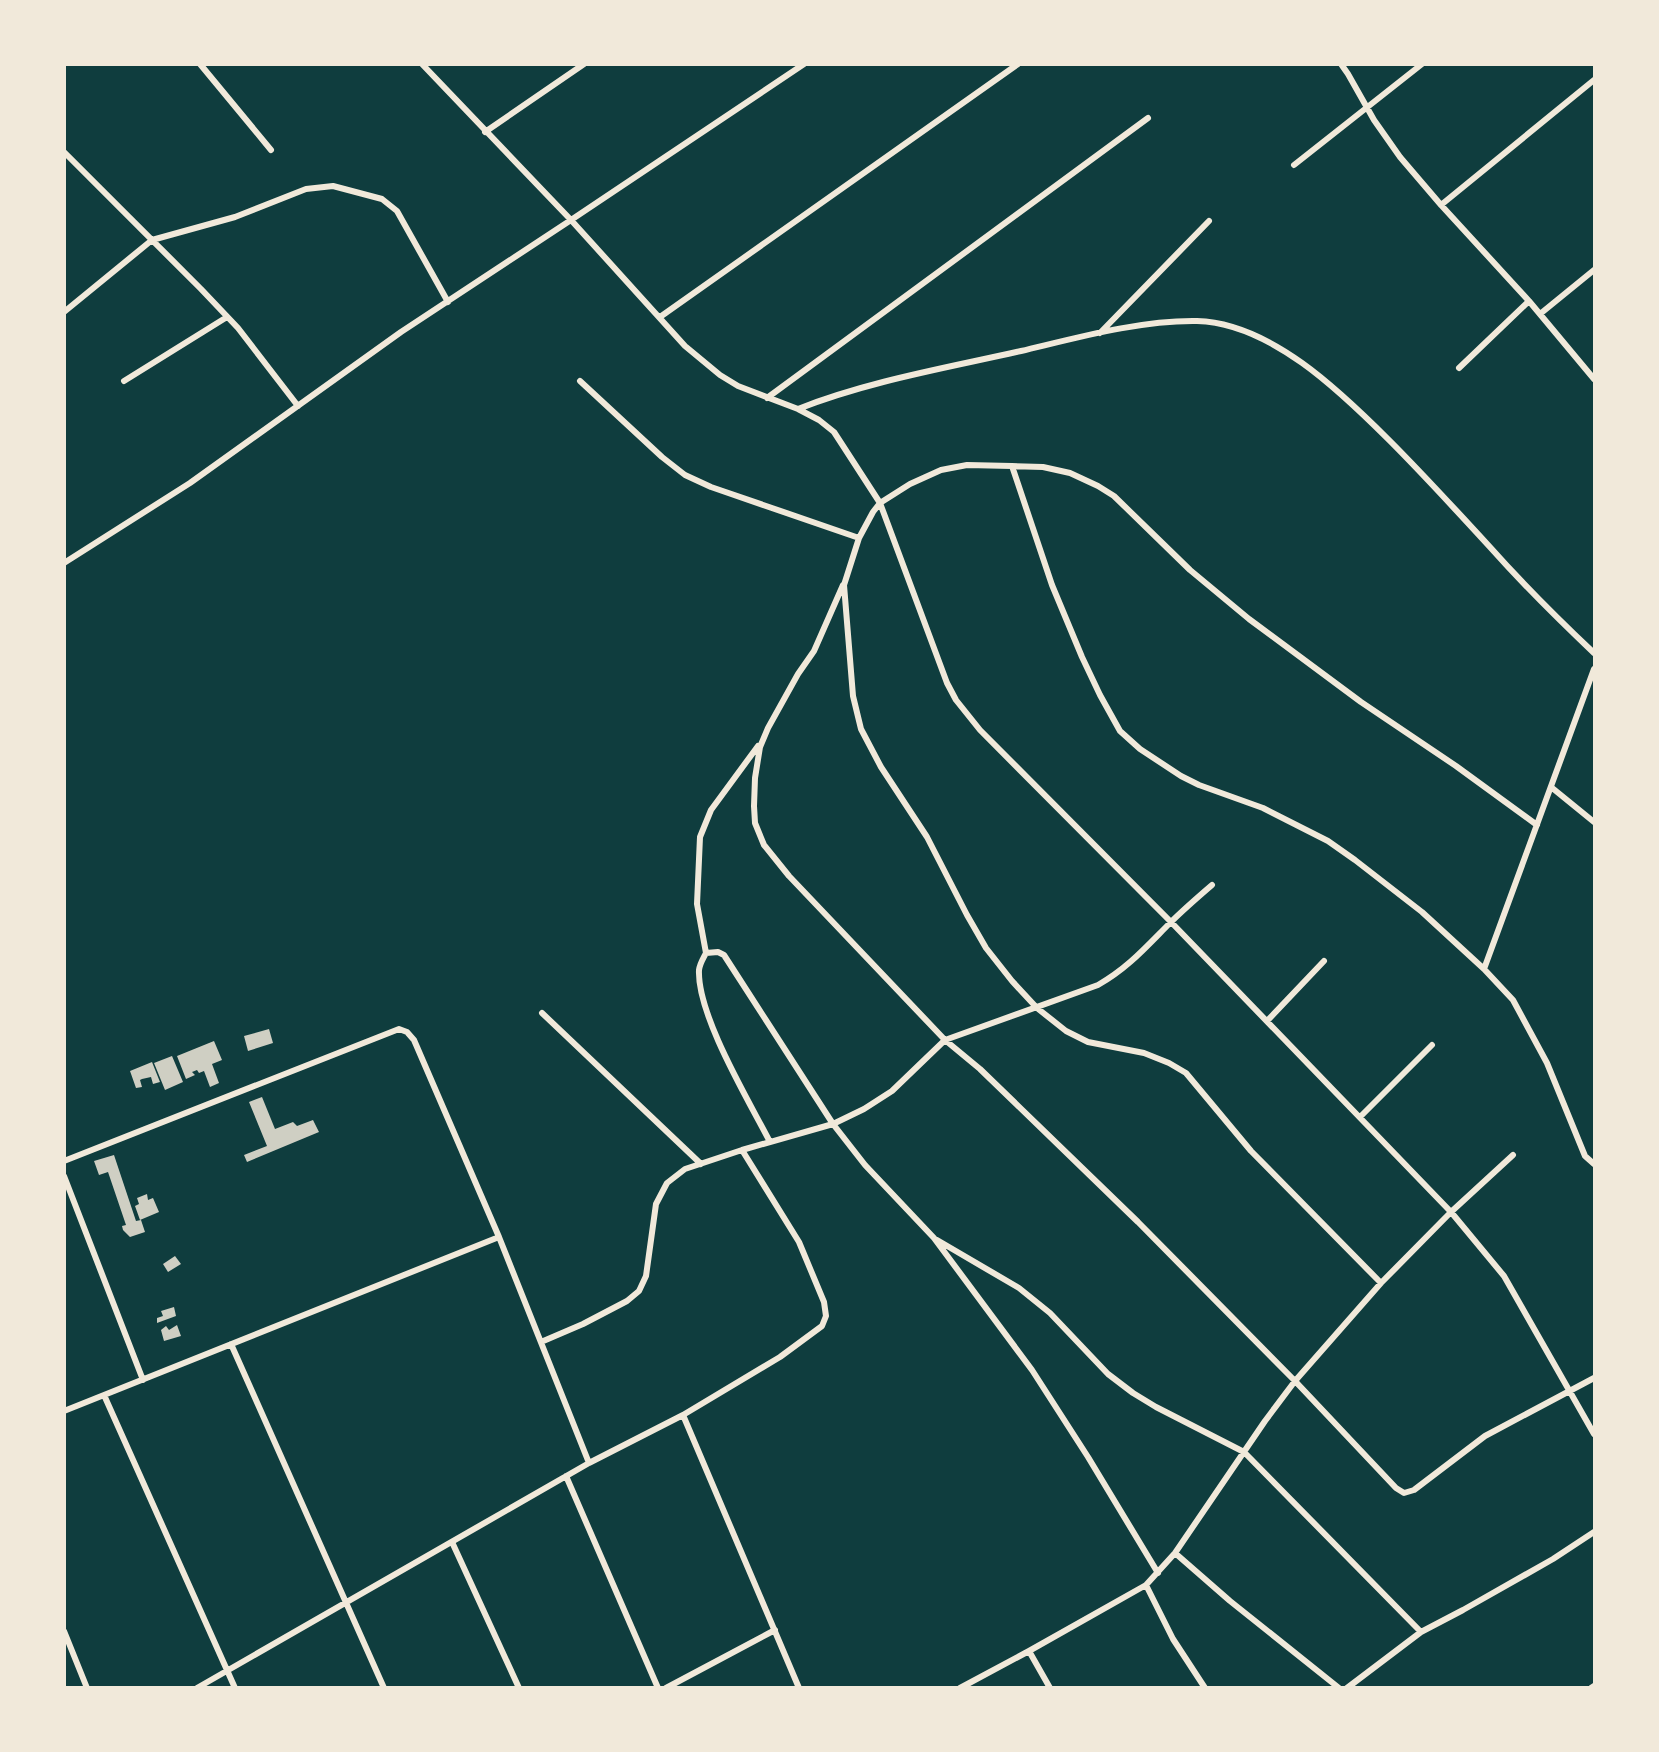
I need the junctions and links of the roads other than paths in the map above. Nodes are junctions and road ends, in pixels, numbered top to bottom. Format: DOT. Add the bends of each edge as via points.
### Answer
graph roads {
  1 [pos="201,64"];
  2 [pos="422,64"];
  3 [pos="584,64"];
  4 [pos="804,64"];
  5 [pos="1018,64"];
  6 [pos="1341,64"];
  7 [pos="1422,64"];
  8 [pos="1594,80"];
  9 [pos="1368,108"];
  10 [pos="1148,118"];
  11 [pos="485,132"];
  12 [pos="271,150"];
  13 [pos="66,155"];
  14 [pos="1294,165"];
  15 [pos="1441,205"];
  16 [pos="571,220"];
  17 [pos="1209,221"];
  18 [pos="152,240"];
  19 [pos="1594,270"];
  20 [pos="1529,301"];
  21 [pos="448,302"];
  22 [pos="64,312"];
  23 [pos="1540,314"];
  24 [pos="227,316"];
  25 [pos="660,317"];
  26 [pos="1100,333"];
  27 [pos="1458,368"];
  28 [pos="1594,379"];
  29 [pos="124,381"];
  30 [pos="580,381"];
  31 [pos="767,398"];
  32 [pos="298,406"];
  33 [pos="798,409"];
  34 [pos="1012,466"];
  35 [pos="880,503"];
  36 [pos="859,538"];
  37 [pos="64,563"];
  38 [pos="844,585"];
  39 [pos="1594,653"];
  40 [pos="1594,669"];
  41 [pos="762,741"];
  42 [pos="1551,787"];
  43 [pos="1594,822"];
  44 [pos="1537,825"];
  45 [pos="1212,885"];
  46 [pos="1171,922"];
  47 [pos="706,953"];
  48 [pos="1324,961"];
  49 [pos="1484,969"];
  50 [pos="1037,1008"];
  51 [pos="542,1014"];
  52 [pos="1267,1021"];
  53 [pos="945,1040"];
  54 [pos="1432,1045"];
  55 [pos="1360,1117"];
  56 [pos="833,1124"];
  57 [pos="770,1142"];
  58 [pos="742,1150"];
  59 [pos="1513,1155"];
  60 [pos="64,1161"];
  61 [pos="701,1164"];
  62 [pos="1594,1164"];
  63 [pos="64,1176"];
  64 [pos="1451,1212"];
  65 [pos="499,1237"];
  66 [pos="934,1238"];
  67 [pos="1381,1283"];
  68 [pos="541,1342"];
  69 [pos="231,1344"];
  70 [pos="1594,1378"];
  71 [pos="143,1380"];
  72 [pos="1295,1381"];
  73 [pos="1570,1390"];
  74 [pos="104,1395"];
  75 [pos="64,1411"];
  76 [pos="683,1415"];
  77 [pos="1594,1434"];
  78 [pos="1244,1452"];
  79 [pos="590,1463"];
  80 [pos="566,1476"];
  81 [pos="1594,1532"];
  82 [pos="452,1542"];
  83 [pos="1175,1553"];
  84 [pos="1158,1573"];
  85 [pos="1146,1585"];
  86 [pos="346,1603"];
  87 [pos="774,1630"];
  88 [pos="64,1631"];
  89 [pos="1422,1632"];
  90 [pos="1029,1651"];
  91 [pos="227,1670"];
  92 [pos="87,1688"];
  93 [pos="197,1688"];
  94 [pos="235,1688"];
  95 [pos="384,1688"];
  96 [pos="519,1688"];
  97 [pos="658,1688"];
  98 [pos="666,1688"];
  99 [pos="799,1688"];
  100 [pos="960,1688"];
  101 [pos="1050,1688"];
  102 [pos="1204,1688"];
  103 [pos="1339,1688"];
  104 [pos="1347,1688"];
  1 -- 12 [label="street"];
  2 -- 11 [label="street"];
  3 -- 11 [label="street"];
  4 -- 16 [label="street"];
  5 -- 25 [label="street"];
  6 -- 9 [label="street"];
  7 -- 9 [label="street"];
  8 -- 15 [label="street"];
  9 -- 14 [label="street"];
  9 -- 15 [label="street" via="1400,157"];
  10 -- 31 [label="street"];
  11 -- 16 [label="street"];
  13 -- 18 [label="street"];
  15 -- 20 [label="street"];
  16 -- 21 [label="street"];
  16 -- 25 [label="street"];
  17 -- 26 [label="street"];
  18 -- 21 [label="street" via="235,217 306,189 333,186 382,199 397,211"];
  18 -- 22 [label="street"];
  18 -- 24 [label="street"];
  19 -- 23 [label="street"];
  20 -- 23 [label="street"];
  20 -- 27 [label="street"];
  21 -- 32 [label="street"];
  23 -- 28 [label="street"];
  24 -- 29 [label="street"];
  24 -- 32 [label="street"];
  25 -- 31 [label="street" via="685,346 720,375"];
  26 -- 33 [label="street" via="854,389"];
  26 -- 39 [label="street" via="1198,321 1253,335 1296,358 1364,415"];
  30 -- 36 [label="street" via="685,475"];
  31 -- 33 [label="street"];
  32 -- 37 [label="street" via="189,483"];
  33 -- 35 [label="street" via="834,432"];
  34 -- 35 [label="street" via="967,465 941,470"];
  34 -- 44 [label="street" via="1070,473 1114,496 1190,570 1249,619"];
  34 -- 49 [label="street" via="1052,585 1082,657 1114,721 1128,739 1198,785 1263,808 1328,841 1422,912"];
  35 -- 36 [label="street"];
  35 -- 46 [label="street" via="956,700 980,730"];
  36 -- 38 [label="street"];
  38 -- 41 [label="street" via="814,651"];
  38 -- 50 [label="street" via="853,696 861,729 927,837 986,948"];
  40 -- 42 [label="street"];
  41 -- 47 [label="street" via="711,810 700,837 697,904"];
  41 -- 53 [label="street" via="754,806 755,823 764,845"];
  42 -- 43 [label="street"];
  42 -- 44 [label="street"];
  44 -- 49 [label="street"];
  45 -- 46 [label="street"];
  46 -- 50 [label="street" via="1117,974"];
  46 -- 52 [label="street"];
  47 -- 56 [label="street" via="724,955"];
  47 -- 57 [label="street" via="699,971 709,1018"];
  48 -- 52 [label="street"];
  49 -- 62 [label="street" via="1513,1000 1547,1063 1585,1156"];
  50 -- 53 [label="street"];
  50 -- 67 [label="street" via="1066,1031 1088,1042 1144,1053 1186,1073 1251,1151"];
  51 -- 61 [label="street"];
  52 -- 55 [label="street"];
  53 -- 56 [label="street" via="892,1091"];
  53 -- 72 [label="street" via="1063,1149"];
  54 -- 55 [label="street"];
  55 -- 64 [label="street"];
  56 -- 57 [label="street"];
  56 -- 66 [label="street" via="865,1165"];
  57 -- 58 [label="street"];
  58 -- 61 [label="street"];
  58 -- 76 [label="street" via="799,1242 826,1316 822,1326 780,1357"];
  59 -- 64 [label="street"];
  60 -- 65 [label="street" via="399,1029 414,1040"];
  61 -- 68 [label="street" via="685,1169 667,1183 656,1204 646,1276 639,1291 583,1324"];
  63 -- 71 [label="street"];
  64 -- 67 [label="street"];
  64 -- 73 [label="street" via="1504,1276"];
  65 -- 68 [label="street"];
  65 -- 69 [label="street"];
  66 -- 78 [label="street" via="1019,1288 1133,1393"];
  66 -- 84 [label="street" via="1032,1370"];
  67 -- 72 [label="street"];
  68 -- 79 [label="street"];
  69 -- 71 [label="street"];
  69 -- 86 [label="street"];
  70 -- 73 [label="street"];
  71 -- 74 [label="street"];
  72 -- 73 [label="street" via="1404,1493 1414,1490 1485,1436"];
  72 -- 78 [label="street"];
  73 -- 77 [label="street"];
  74 -- 75 [label="street"];
  74 -- 91 [label="street"];
  76 -- 79 [label="street"];
  76 -- 87 [label="street"];
  78 -- 83 [label="street"];
  78 -- 89 [label="street"];
  79 -- 80 [label="street"];
  80 -- 82 [label="street"];
  80 -- 97 [label="street"];
  81 -- 89 [label="street"];
  82 -- 86 [label="street"];
  82 -- 96 [label="street"];
  83 -- 84 [label="street"];
  83 -- 103 [label="street"];
  84 -- 85 [label="street"];
  85 -- 90 [label="street"];
  85 -- 102 [label="street"];
  86 -- 91 [label="street"];
  86 -- 95 [label="street"];
  87 -- 98 [label="street"];
  87 -- 99 [label="street"];
  88 -- 92 [label="street"];
  89 -- 104 [label="street"];
  90 -- 100 [label="street"];
  90 -- 101 [label="street"];
  91 -- 93 [label="street"];
  91 -- 94 [label="street"];
}
